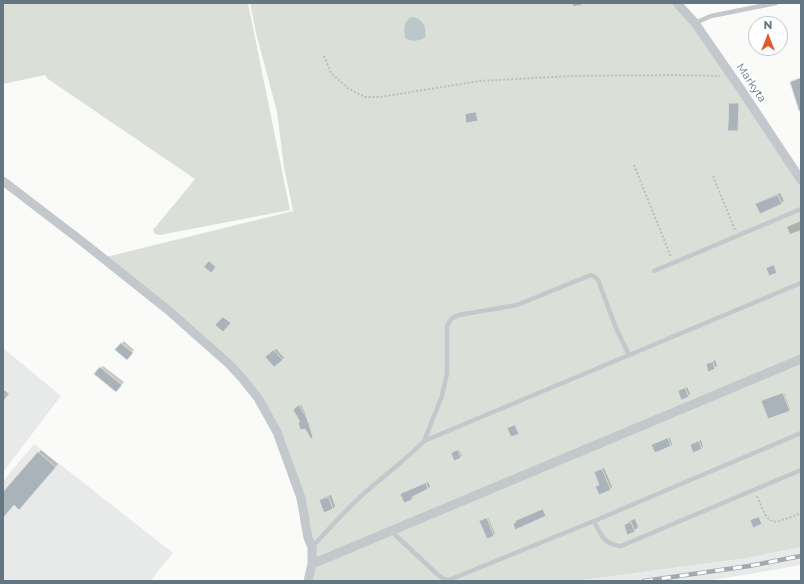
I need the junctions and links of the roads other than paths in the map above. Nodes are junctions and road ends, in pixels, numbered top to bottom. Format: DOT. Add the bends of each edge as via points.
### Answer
graph roads {
  1 [pos="677,3"];
  2 [pos="776,3"];
  3 [pos="695,23"];
  4 [pos="801,180"];
  5 [pos="3,181"];
  6 [pos="801,209"];
  7 [pos="654,271"];
  8 [pos="801,283"];
  9 [pos="629,355"];
  10 [pos="801,359"];
  11 [pos="801,433"];
  12 [pos="424,441"];
  13 [pos="801,470"];
  14 [pos="594,521"];
  15 [pos="390,530"];
  16 [pos="312,547"];
  17 [pos="312,564"];
  18 [pos="308,581"];
  1 -- 3 [label="street, Markyta"];
  2 -- 3 [label="lane" via="711,16"];
  3 -- 4 [label="street, Markyta"];
  5 -- 16 [label="street" via="168,310 242,378 258,398 277,432 301,498"];
  6 -- 7 [label="lane"];
  8 -- 9 [label="lane"];
  9 -- 12 [label="lane"];
  9 -- 12 [label="lane" via="598,280 591,275 517,305 459,314 449,321 447,326 447,373 442,396"];
  10 -- 15 [label="street"];
  11 -- 14 [label="lane"];
  12 -- 16 [label="lane" via="369,489"];
  13 -- 14 [label="lane" via="621,546 606,541"];
  14 -- 15 [label="lane" via="449,580 438,575"];
  15 -- 17 [label="street"];
  16 -- 17 [label="street"];
  17 -- 18 [label="street"];
}
